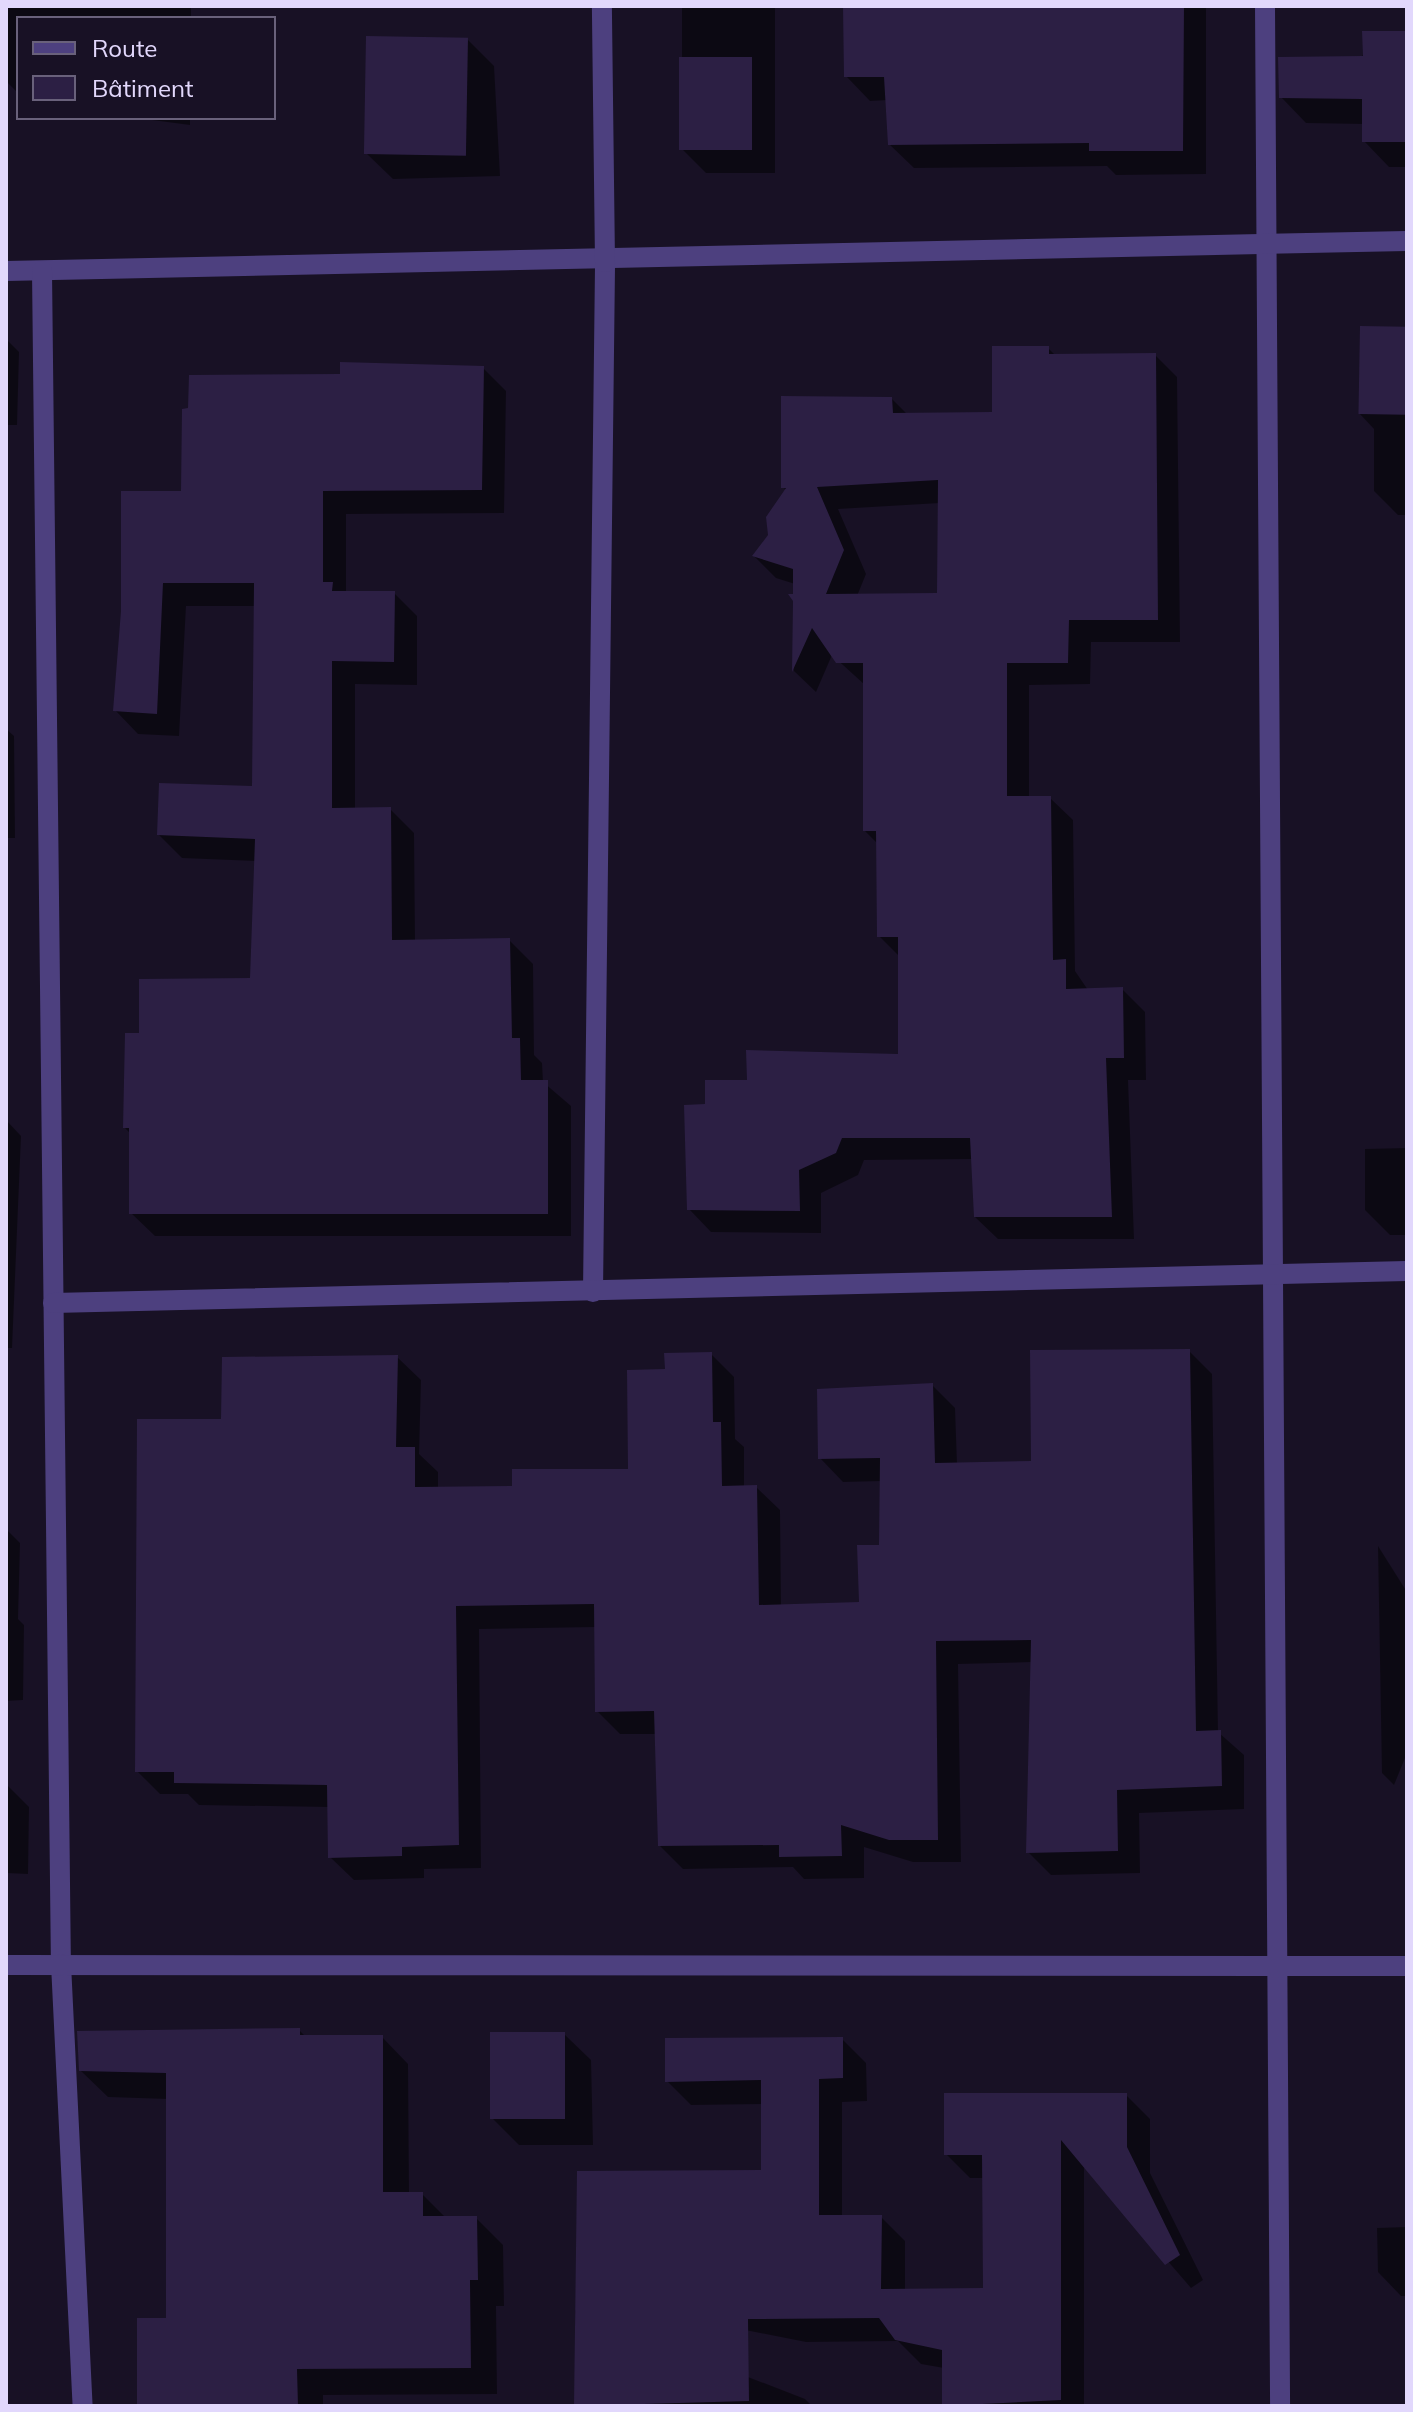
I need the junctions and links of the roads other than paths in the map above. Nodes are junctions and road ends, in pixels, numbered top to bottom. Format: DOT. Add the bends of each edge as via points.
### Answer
graph roads {
  1 [pos="602,6"];
  2 [pos="1265,6"];
  3 [pos="1407,241"];
  4 [pos="1267,244"];
  5 [pos="605,262"];
  6 [pos="6,271"];
  7 [pos="42,271"];
  8 [pos="1407,1271"];
  9 [pos="1273,1272"];
  10 [pos="593,1292"];
  11 [pos="53,1303"];
  12 [pos="61,1964"];
  13 [pos="6,1965"];
  14 [pos="1407,1966"];
  15 [pos="1277,1968"];
  16 [pos="83,2406"];
  17 [pos="1280,2406"];
  1 -- 5 [label="street"];
  2 -- 4 [label="street"];
  3 -- 4 [label="street"];
  4 -- 5 [label="street"];
  4 -- 9 [label="street"];
  5 -- 7 [label="street"];
  5 -- 10 [label="street"];
  6 -- 7 [label="street"];
  7 -- 11 [label="street"];
  8 -- 9 [label="street"];
  9 -- 10 [label="street"];
  9 -- 15 [label="street"];
  10 -- 11 [label="street"];
  11 -- 12 [label="street"];
  12 -- 13 [label="street"];
  12 -- 15 [label="street"];
  12 -- 16 [label="street"];
  14 -- 15 [label="street"];
  15 -- 17 [label="street"];
}
